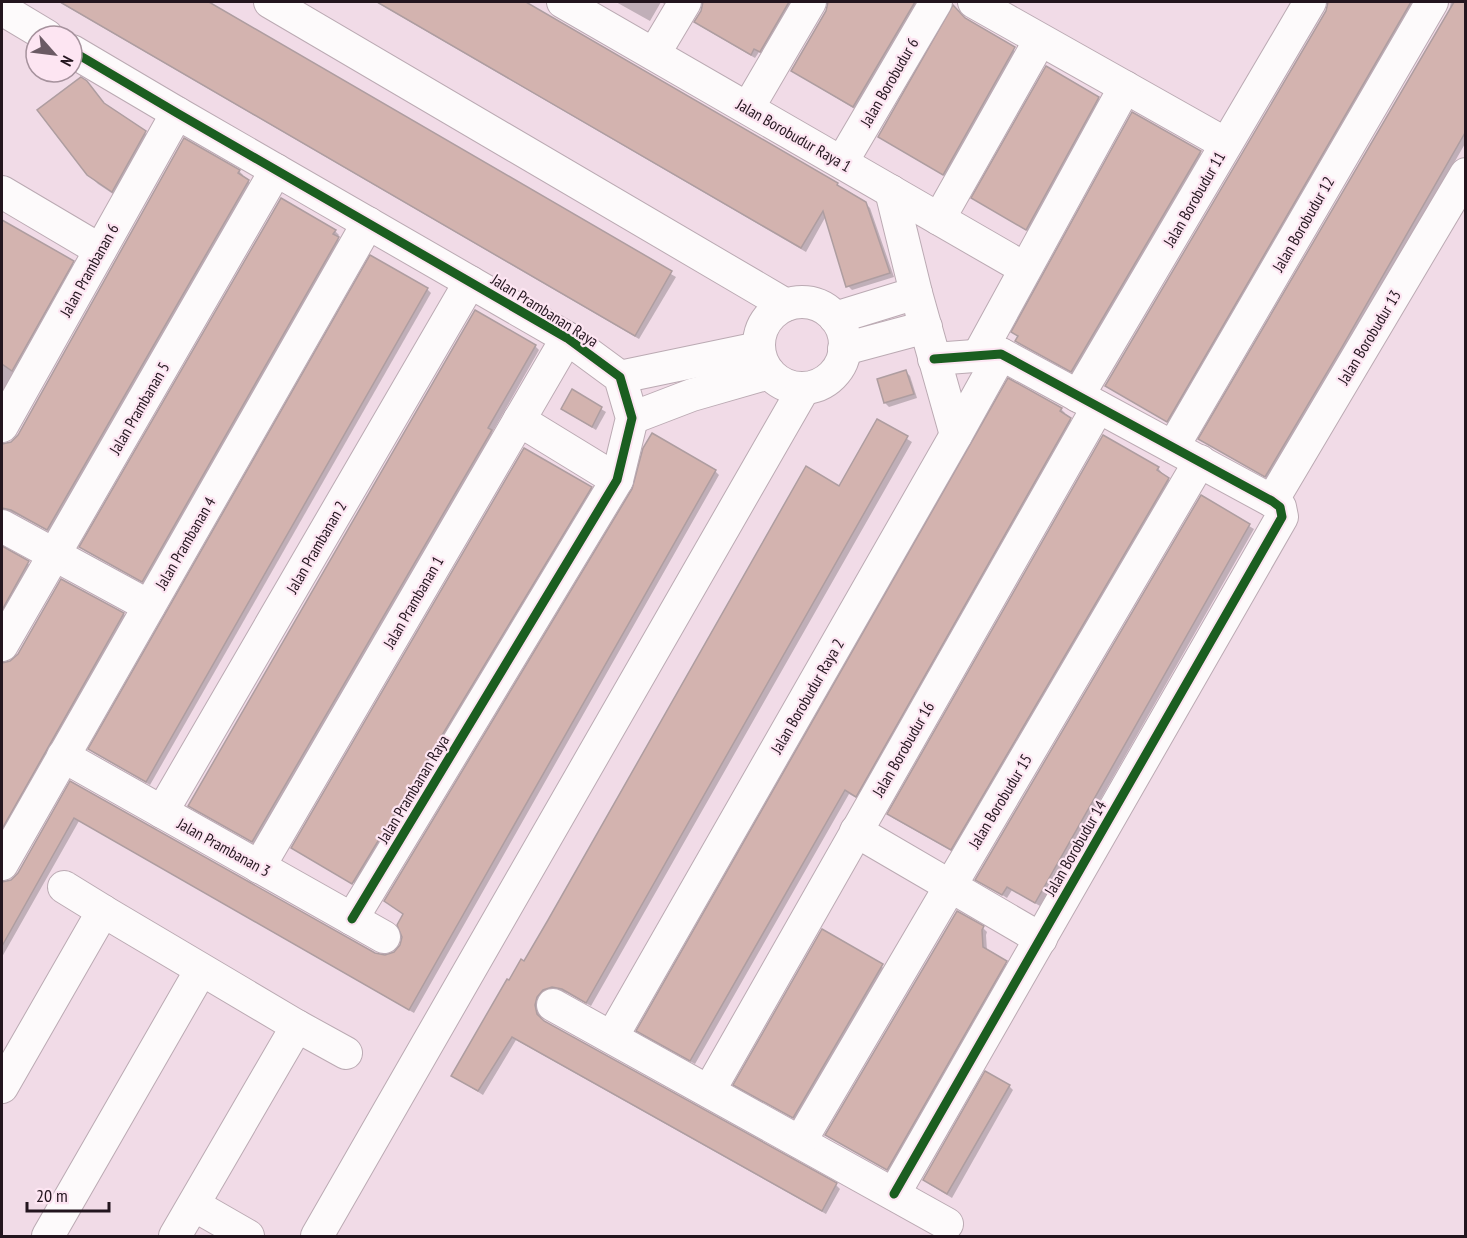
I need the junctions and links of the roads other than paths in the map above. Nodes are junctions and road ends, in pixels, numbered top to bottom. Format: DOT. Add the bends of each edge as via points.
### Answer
graph roads {
  1 [pos="270,2"];
  2 [pos="563,2"];
  3 [pos="685,2"];
  4 [pos="810,2"];
  5 [pos="936,2"];
  6 [pos="974,2"];
  7 [pos="1310,2"];
  8 [pos="1432,2"];
  9 [pos="2,9"];
  10 [pos="27,24"];
  11 [pos="1040,40"];
  12 [pos="654,54"];
  13 [pos="84,58"];
  14 [pos="1125,87"];
  15 [pos="748,108"];
  16 [pos="177,113"];
  17 [pos="1226,144"];
  18 [pos="842,162"];
  19 [pos="276,170"];
  20 [pos="1466,174"];
  21 [pos="891,191"];
  22 [pos="4,200"];
  23 [pos="939,219"];
  24 [pos="368,223"];
  25 [pos="100,250"];
  26 [pos="1024,268"];
  27 [pos="470,282"];
  28 [pos="916,293"];
  29 [pos="786,305"];
  30 [pos="835,318"];
  31 [pos="926,327"];
  32 [pos="567,338"];
  33 [pos="844,349"];
  34 [pos="989,355"];
  35 [pos="934,359"];
  36 [pos="764,361"];
  37 [pos="620,377"];
  38 [pos="804,388"];
  39 [pos="1088,401"];
  40 [pos="632,418"];
  41 [pos="519,420"];
  42 [pos="2,426"];
  43 [pos="956,435"];
  44 [pos="1187,454"];
  45 [pos="617,480"];
  46 [pos="1277,509"];
  47 [pos="2,526"];
  48 [pos="54,554"];
  49 [pos="149,606"];
  50 [pos="2,645"];
  51 [pos="63,756"];
  52 [pos="162,812"];
  53 [pos="856,831"];
  54 [pos="2,864"];
  55 [pos="259,867"];
  56 [pos="950,885"];
  57 [pos="64,887"];
  58 [pos="103,911"];
  59 [pos="352,919"];
  60 [pos="384,937"];
  61 [pos="1041,939"];
  62 [pos="201,970"];
  63 [pos="553,1005"];
  64 [pos="297,1026"];
  65 [pos="612,1037"];
  66 [pos="346,1053"];
  67 [pos="2,1087"];
  68 [pos="709,1091"];
  69 [pos="800,1142"];
  70 [pos="894,1194"];
  71 [pos="194,1205"];
  72 [pos="947,1224"];
  73 [pos="48,1236"];
  74 [pos="177,1236"];
  75 [pos="248,1236"];
  76 [pos="317,1236"];
  1 -- 29 [label="street"];
  2 -- 12 [label="street, Jalan Borobudur Raya 1"];
  3 -- 12 [label="street"];
  4 -- 15 [label="street"];
  5 -- 18 [label="street, Jalan Borobudur 6"];
  6 -- 11 [label="street"];
  7 -- 17 [label="street, Jalan Borobudur 11"];
  8 -- 44 [label="street, Jalan Borobudur 12"];
  9 -- 10 [label="street"];
  11 -- 14 [label="street"];
  11 -- 23 [label="street"];
  12 -- 15 [label="street, Jalan Borobudur Raya 1"];
  13 -- 16 [label="street, Jalan Prambanan Raya"];
  14 -- 17 [label="street"];
  14 -- 26 [label="street, Jalan Borobudur Raya 2"];
  15 -- 18 [label="street, Jalan Borobudur Raya 1"];
  16 -- 19 [label="street, Jalan Prambanan Raya"];
  16 -- 25 [label="street, Jalan Prambanan 6"];
  17 -- 39 [label="street, Jalan Borobudur 11"];
  18 -- 21 [label="street, Jalan Borobudur Raya 1"];
  19 -- 24 [label="street, Jalan Prambanan Raya"];
  19 -- 48 [label="street, Jalan Prambanan 5"];
  20 -- 46 [label="street, Jalan Borobudur 13"];
  21 -- 23 [label="street, Jalan Borobudur Raya 1"];
  21 -- 28 [label="street"];
  22 -- 25 [label="street"];
  23 -- 26 [label="street, Jalan Borobudur Raya 1"];
  24 -- 27 [label="street, Jalan Prambanan Raya"];
  24 -- 49 [label="street, Jalan Prambanan 4"];
  25 -- 42 [label="street, Jalan Prambanan 6"];
  26 -- 34 [label="street, Jalan Borobudur Raya 2"];
  27 -- 32 [label="street, Jalan Prambanan Raya"];
  27 -- 52 [label="street, Jalan Prambanan 2"];
  28 -- 30 [label="street"];
  28 -- 31 [label="street"];
  29 -- 30 [label="street" via="812,303"];
  29 -- 36 [label="street" via="765,322 760,335"];
  30 -- 33 [label="street"];
  31 -- 33 [label="street"];
  31 -- 35 [label="street"];
  32 -- 37 [label="street, Jalan Prambanan Raya"];
  32 -- 41 [label="street, Jalan Prambanan 1"];
  33 -- 38 [label="street" via="831,376 816,386"];
  34 -- 35 [label="street"];
  34 -- 39 [label="street"];
  34 -- 43 [label="street, Jalan Borobudur Raya 2"];
  35 -- 43 [label="street"];
  36 -- 37 [label="street" via="684,363"];
  36 -- 38 [label="street" via="779,382"];
  36 -- 40 [label="street"];
  37 -- 40 [label="street, Jalan Prambanan Raya"];
  38 -- 76 [label="street"];
  39 -- 44 [label="street"];
  39 -- 53 [label="street, Jalan Borobudur 16"];
  40 -- 45 [label="street, Jalan Prambanan Raya"];
  41 -- 45 [label="street"];
  41 -- 55 [label="street, Jalan Prambanan 1"];
  43 -- 65 [label="street, Jalan Borobudur Raya 2"];
  44 -- 46 [label="street"];
  44 -- 56 [label="street, Jalan Borobudur 15"];
  45 -- 59 [label="street, Jalan Prambanan Raya"];
  46 -- 61 [label="street, Jalan Borobudur 14"];
  47 -- 48 [label="street"];
  48 -- 49 [label="street"];
  48 -- 50 [label="street, Jalan Prambanan 5"];
  49 -- 51 [label="street, Jalan Prambanan 4"];
  51 -- 52 [label="street, Jalan Prambanan 3"];
  51 -- 54 [label="street, Jalan Prambanan 4"];
  52 -- 55 [label="street, Jalan Prambanan 3"];
  53 -- 56 [label="street"];
  53 -- 68 [label="street, Jalan Borobudur 16"];
  55 -- 59 [label="street, Jalan Prambanan 3"];
  56 -- 61 [label="street"];
  56 -- 69 [label="street, Jalan Borobudur 15"];
  57 -- 58 [label="street"];
  58 -- 62 [label="street"];
  58 -- 67 [label="street"];
  59 -- 60 [label="street, Jalan Prambanan 3"];
  61 -- 70 [label="street, Jalan Borobudur 14"];
  62 -- 64 [label="street"];
  62 -- 73 [label="street"];
  63 -- 65 [label="street"];
  64 -- 66 [label="street"];
  64 -- 71 [label="street"];
  65 -- 68 [label="street"];
  68 -- 69 [label="street"];
  69 -- 70 [label="street"];
  70 -- 72 [label="street"];
  71 -- 74 [label="street"];
  71 -- 75 [label="street"];
}
